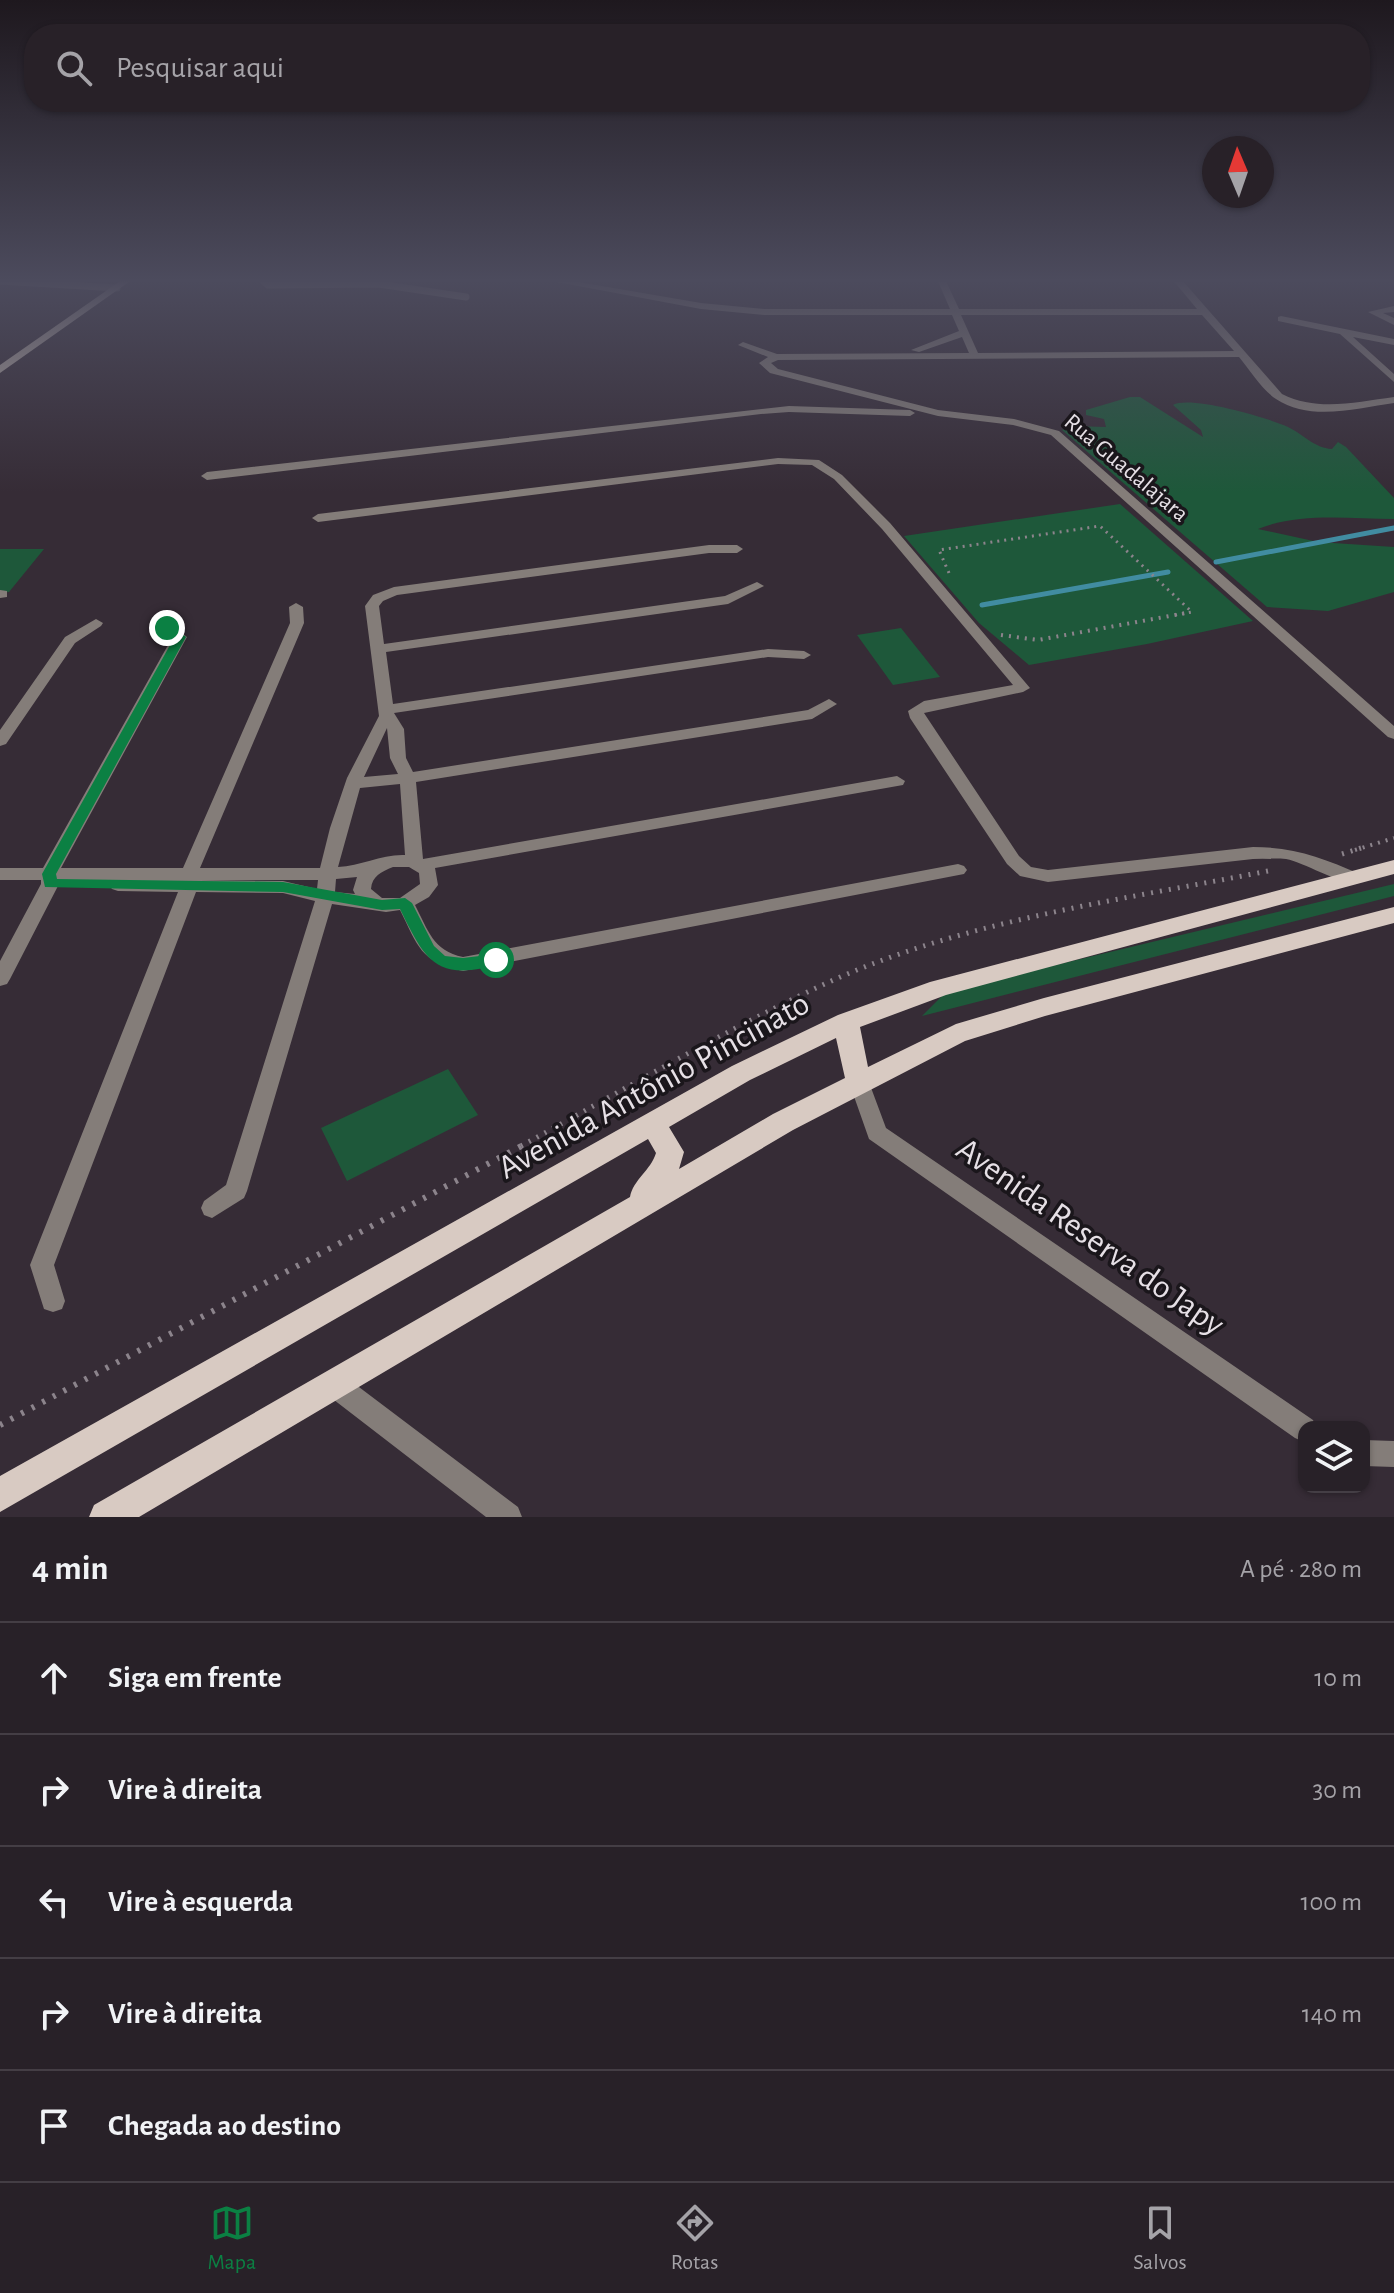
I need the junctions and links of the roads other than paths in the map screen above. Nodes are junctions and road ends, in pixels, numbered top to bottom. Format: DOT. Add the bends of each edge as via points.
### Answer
graph roads {
  1 [pos="29,350"];
  2 [pos="756,350"];
  3 [pos="914,350"];
  4 [pos="972,350"];
  5 [pos="1237,350"];
  6 [pos="1362,350"];
  7 [pos="1241,354"];
  8 [pos="895,356"];
  9 [pos="975,356"];
  10 [pos="776,357"];
  11 [pos="0,370"];
  12 [pos="1394,379"];
  13 [pos="1394,400"];
  14 [pos="938,413"];
  15 [pos="207,476"];
  16 [pos="318,518"];
  17 [pos="737,549"];
  18 [pos="757,586"];
  19 [pos="296,607"];
  20 [pos="96,623"];
  21 [pos="167,628"];
  22 [pos="379,649"];
  23 [pos="804,655"];
  24 [pos="829,704"];
  25 [pos="387,712"];
  26 [pos="1394,734"];
  27 [pos="0,741"];
  28 [pos="408,778"];
  29 [pos="897,781"];
  30 [pos="355,783"];
  31 [pos="381,864"];
  32 [pos="418,864"];
  33 [pos="1394,867"];
  34 [pos="958,870"];
  35 [pos="0,874"];
  36 [pos="327,874"];
  37 [pos="1354,878"];
  38 [pos="50,879"];
  39 [pos="189,880"];
  40 [pos="0,883"];
  41 [pos="325,897"];
  42 [pos="373,902"];
  43 [pos="405,903"];
  44 [pos="1394,915"];
  45 [pos="0,979"];
  46 [pos="847,1022"];
  47 [pos="860,1085"];
  48 [pos="653,1125"];
  49 [pos="212,1208"];
  50 [pos="630,1210"];
  51 [pos="53,1301"];
  52 [pos="334,1384"];
  53 [pos="1298,1425"];
  54 [pos="1370,1453"];
  55 [pos="1394,1454"];
  56 [pos="0,1495"];
  57 [pos="106,1517"];
  58 [pos="508,1517"];
  1 -- 11 [label="main road"];
  2 -- 10 [label="street"];
  3 -- 8 [label="street"];
  4 -- 9 [label="street"];
  5 -- 7 [label="street"];
  6 -- 12 [label="street"];
  7 -- 9 [label="street"];
  7 -- 13 [label="street" via="1278,396 1309,408"];
  8 -- 9 [label="street"];
  8 -- 10 [label="street"];
  10 -- 14 [label="street, Rua Guadalajara" via="764,363 774,371"];
  14 -- 15 [label="street" via="761,411"];
  14 -- 26 [label="street, Rua Guadalajara" via="1055,433"];
  16 -- 37 [label="street" via="778,461 815,462 869,507 1023,688 916,711 1026,872 1099,873 1283,853"];
  17 -- 22 [label="street" via="394,591 372,606"];
  18 -- 22 [label="street" via="728,600"];
  19 -- 39 [label="street" via="297,623"];
  20 -- 27 [label="street" via="70,640"];
  21 -- 38 [label="street" via="180,637"];
  22 -- 25 [label="street"];
  23 -- 25 [label="street" via="768,653"];
  24 -- 28 [label="street" via="812,714"];
  25 -- 28 [label="street"];
  25 -- 30 [label="street"];
  28 -- 30 [label="street"];
  28 -- 32 [label="street"];
  29 -- 32 [label="street"];
  30 -- 36 [label="street"];
  31 -- 32 [label="street"];
  31 -- 36 [label="street"];
  31 -- 42 [label="street" via="362,883"];
  32 -- 43 [label="street" via="428,871 429,885"];
  33 -- 37 [label="main road, Avenida Antônio Pincinato"];
  34 -- 43 [label="street" via="463,964 441,961 428,949"];
  35 -- 38 [label="street"];
  36 -- 39 [label="street"];
  36 -- 41 [label="street"];
  37 -- 46 [label="main road, Avenida Antônio Pincinato" via="1031,961"];
  38 -- 39 [label="street"];
  38 -- 40 [label="street"];
  38 -- 45 [label="street"];
  39 -- 41 [label="street" via="283,887"];
  39 -- 51 [label="street" via="42,1265"];
  41 -- 42 [label="street"];
  41 -- 49 [label="street" via="236,1191"];
  42 -- 43 [label="street"];
  44 -- 47 [label="main road" via="956,1034"];
  46 -- 47 [label="main road"];
  46 -- 48 [label="main road, Avenida Antônio Pincinato" via="741,1073"];
  47 -- 50 [label="main road" via="783,1122"];
  47 -- 53 [label="street, Avenida Reserva do Japy" via="877,1133"];
  48 -- 50 [label="main road" via="670,1152 664,1172"];
  48 -- 56 [label="main road, Avenida Antônio Pincinato"];
  50 -- 52 [label="main road"];
  52 -- 57 [label="main road"];
  52 -- 58 [label="street"];
  54 -- 55 [label="street"];
}
